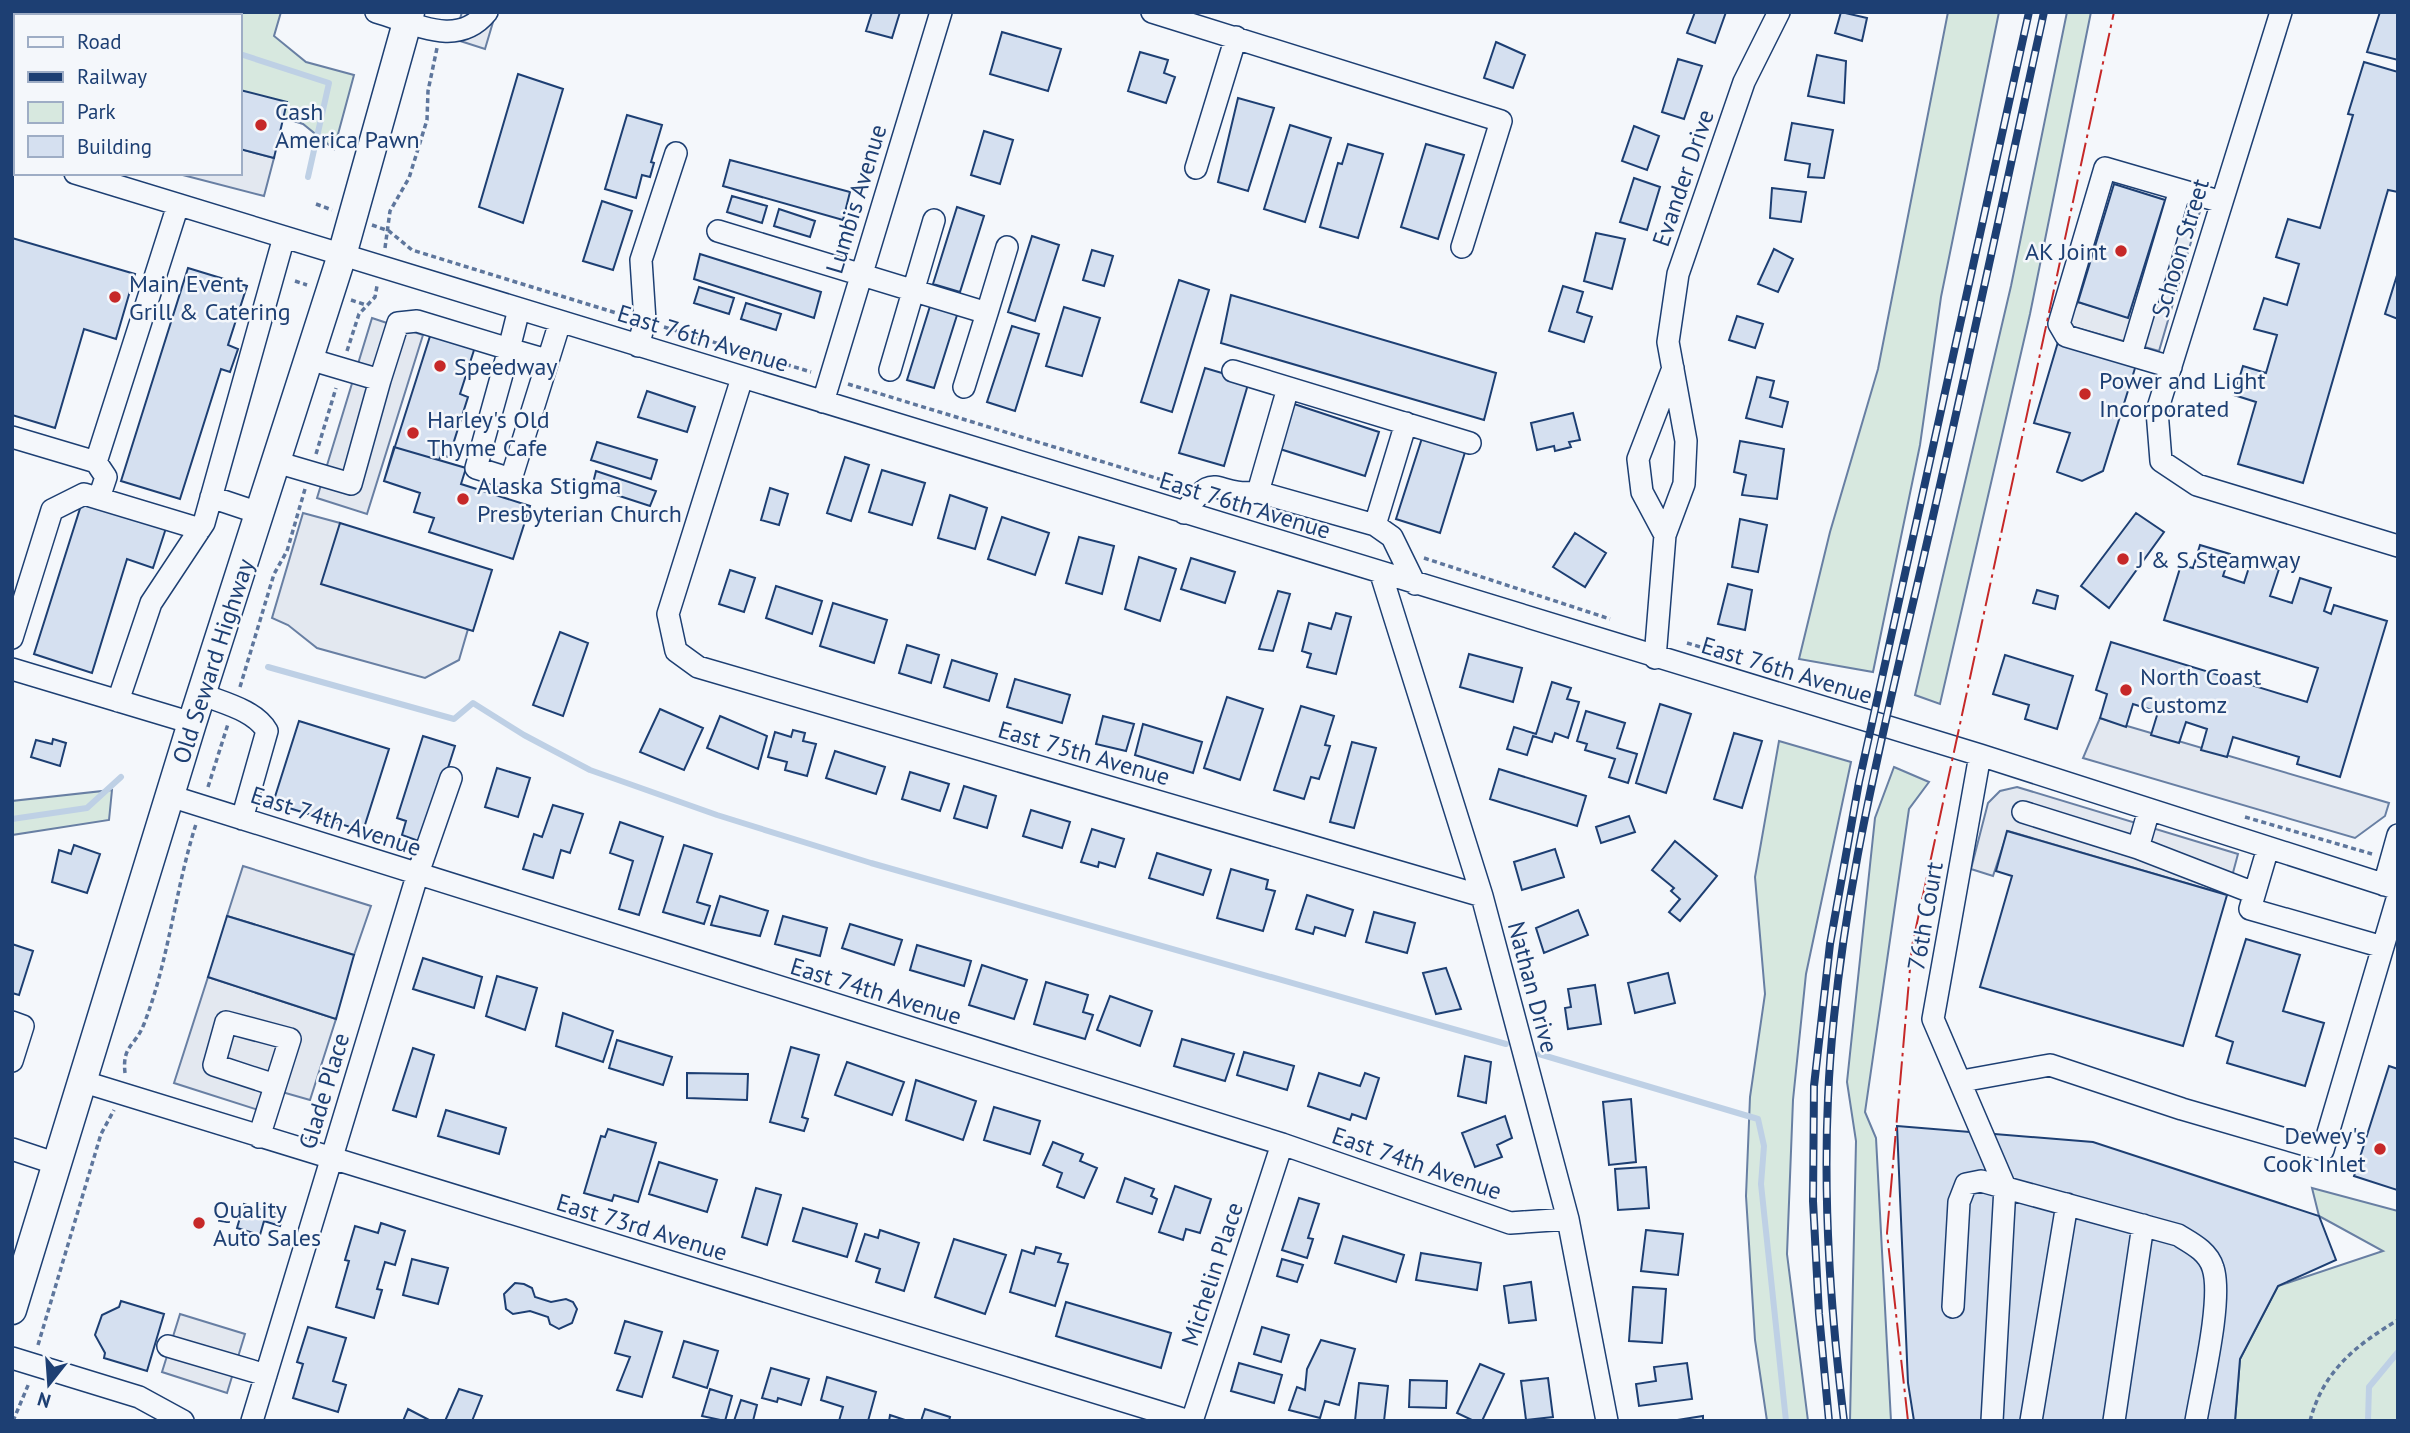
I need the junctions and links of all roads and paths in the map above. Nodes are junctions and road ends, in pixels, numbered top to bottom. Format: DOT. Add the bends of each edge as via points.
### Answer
graph roads {
  1 [pos="376,12"];
  2 [pos="487,12"];
  3 [pos="941,12"];
  4 [pos="1152,12"];
  5 [pos="1779,12"];
  6 [pos="2281,12"];
  7 [pos="409,17"];
  8 [pos="442,32"];
  9 [pos="1236,37"];
  10 [pos="676,153"];
  11 [pos="1196,168"];
  12 [pos="81,175"];
  13 [pos="2180,190"];
  14 [pos="2222,202"];
  15 [pos="178,205"];
  16 [pos="934,220"];
  17 [pos="389,231"];
  18 [pos="718,231"];
  19 [pos="284,237"];
  20 [pos="1007,247"];
  21 [pos="1462,247"];
  22 [pos="342,255"];
  23 [pos="859,276"];
  24 [pos="915,290"];
  25 [pos="519,309"];
  26 [pos="988,313"];
  27 [pos="560,321"];
  28 [pos="638,346"];
  29 [pos="509,349"];
  30 [pos="2131,355"];
  31 [pos="309,359"];
  32 [pos="547,360"];
  33 [pos="2171,367"];
  34 [pos="1673,368"];
  35 [pos="890,370"];
  36 [pos="1233,371"];
  37 [pos="742,377"];
  38 [pos="380,380"];
  39 [pos="964,387"];
  40 [pos="1288,388"];
  41 [pos="823,402"];
  42 [pos="1406,423"];
  43 [pos="12,436"];
  44 [pos="1469,443"];
  45 [pos="96,462"];
  46 [pos="276,462"];
  47 [pos="1258,492"];
  48 [pos="211,497"];
  49 [pos="100,498"];
  50 [pos="259,513"];
  51 [pos="1184,513"];
  52 [pos="1375,525"];
  53 [pos="200,529"];
  54 [pos="1665,535"];
  55 [pos="2398,546"];
  56 [pos="1381,574"];
  57 [pos="1415,584"];
  58 [pos="12,638"];
  59 [pos="1655,658"];
  60 [pos="12,669"];
  61 [pos="201,694"];
  62 [pos="118,701"];
  63 [pos="192,723"];
  64 [pos="1980,755"];
  65 [pos="451,778"];
  66 [pos="170,796"];
  67 [pos="2149,810"];
  68 [pos="2023,812"];
  69 [pos="242,819"];
  70 [pos="2398,835"];
  71 [pos="2138,848"];
  72 [pos="2268,848"];
  73 [pos="417,876"];
  74 [pos="2393,890"];
  75 [pos="2254,893"];
  76 [pos="1482,897"];
  77 [pos="2382,947"];
  78 [pos="12,1023"];
  79 [pos="12,1061"];
  80 [pos="81,1081"];
  81 [pos="1962,1081"];
  82 [pos="275,1085"];
  83 [pos="259,1137"];
  84 [pos="1282,1144"];
  85 [pos="12,1149"];
  86 [pos="331,1160"];
  87 [pos="57,1164"];
  88 [pos="2005,1187"];
  89 [pos="2067,1204"];
  90 [pos="1568,1219"];
  91 [pos="2143,1225"];
  92 [pos="1953,1307"];
  93 [pos="12,1310"];
  94 [pos="2398,1320"];
  95 [pos="168,1346"];
  96 [pos="12,1358"];
  97 [pos="266,1375"];
  98 [pos="183,1421"];
  99 [pos="252,1421"];
  100 [pos="1190,1421"];
  101 [pos="1607,1421"];
  102 [pos="1992,1421"];
  103 [pos="2031,1421"];
  104 [pos="2115,1421"];
  105 [pos="2196,1421"];
  106 [pos="2310,1421"];
  1 -- 7 [label="street"];
  2 -- 8 [label="street" via="460,33"];
  3 -- 23 [label="street, Lumbis Avenue"];
  4 -- 9 [label="street"];
  5 -- 34 [label="street, Evander Drive" via="1744,82 1678,274 1668,342"];
  6 -- 14 [label="street, Schoon Street"];
  7 -- 8 [label="street"];
  7 -- 22 [label="main road, Old Seward Highway"];
  8 -- 17 [label="path" via="428,90 427,120 409,178 390,211"];
  9 -- 11 [label="street"];
  9 -- 21 [label="street" via="1501,121"];
  10 -- 28 [label="street" via="641,260 645,321"];
  12 -- 15 [label="street, East 76th Avenue"];
  13 -- 14 [label="street"];
  13 -- 30 [label="street"];
  13 -- 30 [label="street" via="2105,168 2101,181 2059,324 2067,336"];
  14 -- 33 [label="street, Schoon Street"];
  15 -- 19 [label="street, East 76th Avenue"];
  15 -- 45 [label="street"];
  16 -- 24 [label="street"];
  18 -- 23 [label="street"];
  19 -- 22 [label="street, East 76th Avenue"];
  19 -- 48 [label="street"];
  20 -- 26 [label="street"];
  22 -- 25 [label="street, East 76th Avenue"];
  22 -- 31 [label="main road, Old Seward Highway"];
  23 -- 24 [label="street"];
  23 -- 41 [label="street, Lumbis Avenue"];
  24 -- 26 [label="street"];
  24 -- 35 [label="street"];
  25 -- 27 [label="street, East 76th Avenue"];
  25 -- 29 [label="street"];
  26 -- 39 [label="street"];
  27 -- 28 [label="street, East 76th Avenue"];
  27 -- 32 [label="street"];
  28 -- 37 [label="street, East 76th Avenue"];
  29 -- 32 [label="street"];
  29 -- 32 [label="street" via="476,468 511,479"];
  29 -- 38 [label="street" via="417,321 398,323"];
  30 -- 33 [label="street"];
  31 -- 38 [label="street"];
  31 -- 46 [label="main road, Old Seward Highway"];
  33 -- 55 [label="street, Schoon Street" via="2157,411 2161,461 2197,485"];
  34 -- 54 [label="street, Evander Drive" via="1686,441 1684,484"];
  34 -- 54 [label="street, Evander Drive" via="1638,459 1642,492"];
  36 -- 40 [label="street"];
  37 -- 41 [label="street, East 76th Avenue"];
  37 -- 76 [label="street, East 75th Avenue" via="668,614 676,651 698,667"];
  38 -- 46 [label="street" via="351,484"];
  40 -- 42 [label="street"];
  40 -- 47 [label="street"];
  41 -- 51 [label="street, East 76th Avenue"];
  42 -- 44 [label="street"];
  42 -- 52 [label="street"];
  43 -- 45 [label="street"];
  45 -- 49 [label="street" via="106,477"];
  46 -- 50 [label="main road, Old Seward Highway"];
  47 -- 51 [label="street" via="1206,486"];
  47 -- 52 [label="street"];
  48 -- 50 [label="street"];
  48 -- 53 [label="street"];
  49 -- 53 [label="street"];
  49 -- 58 [label="street" via="84,494 52,510"];
  50 -- 61 [label="main road, Old Seward Highway"];
  51 -- 56 [label="street, East 76th Avenue"];
  52 -- 57 [label="street" via="1392,537"];
  53 -- 62 [label="street" via="151,603"];
  54 -- 59 [label="street, Evander Drive"];
  56 -- 57 [label="street, East 76th Avenue"];
  56 -- 76 [label="street, Nathan Drive"];
  57 -- 59 [label="street, East 76th Avenue"];
  59 -- 64 [label="street, East 76th Avenue"];
  60 -- 62 [label="street"];
  61 -- 63 [label="main road, Old Seward Highway"];
  61 -- 69 [label="street" via="252,715 267,730"];
  62 -- 63 [label="street"];
  63 -- 66 [label="main road, Old Seward Highway"];
  64 -- 67 [label="street, East 76th Avenue"];
  64 -- 81 [label="street, 76th Court" via="1933,1019"];
  65 -- 73 [label="street, Glade Place"];
  66 -- 69 [label="street, East 74th Avenue"];
  66 -- 80 [label="main road, Old Seward Highway"];
  67 -- 71 [label="street"];
  67 -- 72 [label="street, East 76th Avenue"];
  68 -- 71 [label="street"];
  69 -- 73 [label="street, East 74th Avenue"];
  70 -- 74 [label="street"];
  71 -- 75 [label="street"];
  72 -- 74 [label="street, East 76th Avenue"];
  72 -- 75 [label="street"];
  73 -- 84 [label="street, East 74th Avenue"];
  73 -- 86 [label="street, Glade Place"];
  74 -- 77 [label="street"];
  75 -- 77 [label="street" via="2250,909"];
  76 -- 90 [label="street, Nathan Drive"];
  77 -- 81 [label="street" via="2323,1150 2050,1065"];
  78 -- 79 [label="street" via="23,1026"];
  80 -- 83 [label="street, East 73rd Avenue"];
  80 -- 87 [label="main road, Old Seward Highway"];
  81 -- 88 [label="street, 76th Court"];
  82 -- 83 [label="street"];
  83 -- 86 [label="street, East 73rd Avenue"];
  84 -- 90 [label="street, East 74th Avenue" via="1510,1223"];
  84 -- 100 [label="street, Michelin Place"];
  85 -- 87 [label="street"];
  86 -- 97 [label="street, Glade Place"];
  86 -- 100 [label="street, East 73rd Avenue"];
  87 -- 93 [label="main road, Old Seward Highway"];
  88 -- 89 [label="street"];
  88 -- 92 [label="street" via="1981,1181 1966,1184 1959,1202"];
  88 -- 102 [label="street"];
  89 -- 91 [label="street"];
  89 -- 103 [label="street"];
  90 -- 101 [label="street, Nathan Drive"];
  91 -- 104 [label="street"];
  91 -- 105 [label="street" via="2178,1234 2202,1250 2213,1268 2214,1303"];
  94 -- 106 [label="path" via="2343,1358 2321,1389"];
  95 -- 97 [label="street"];
  96 -- 98 [label="street" via="139,1397"];
  97 -- 99 [label="street, Glade Place"];
}
